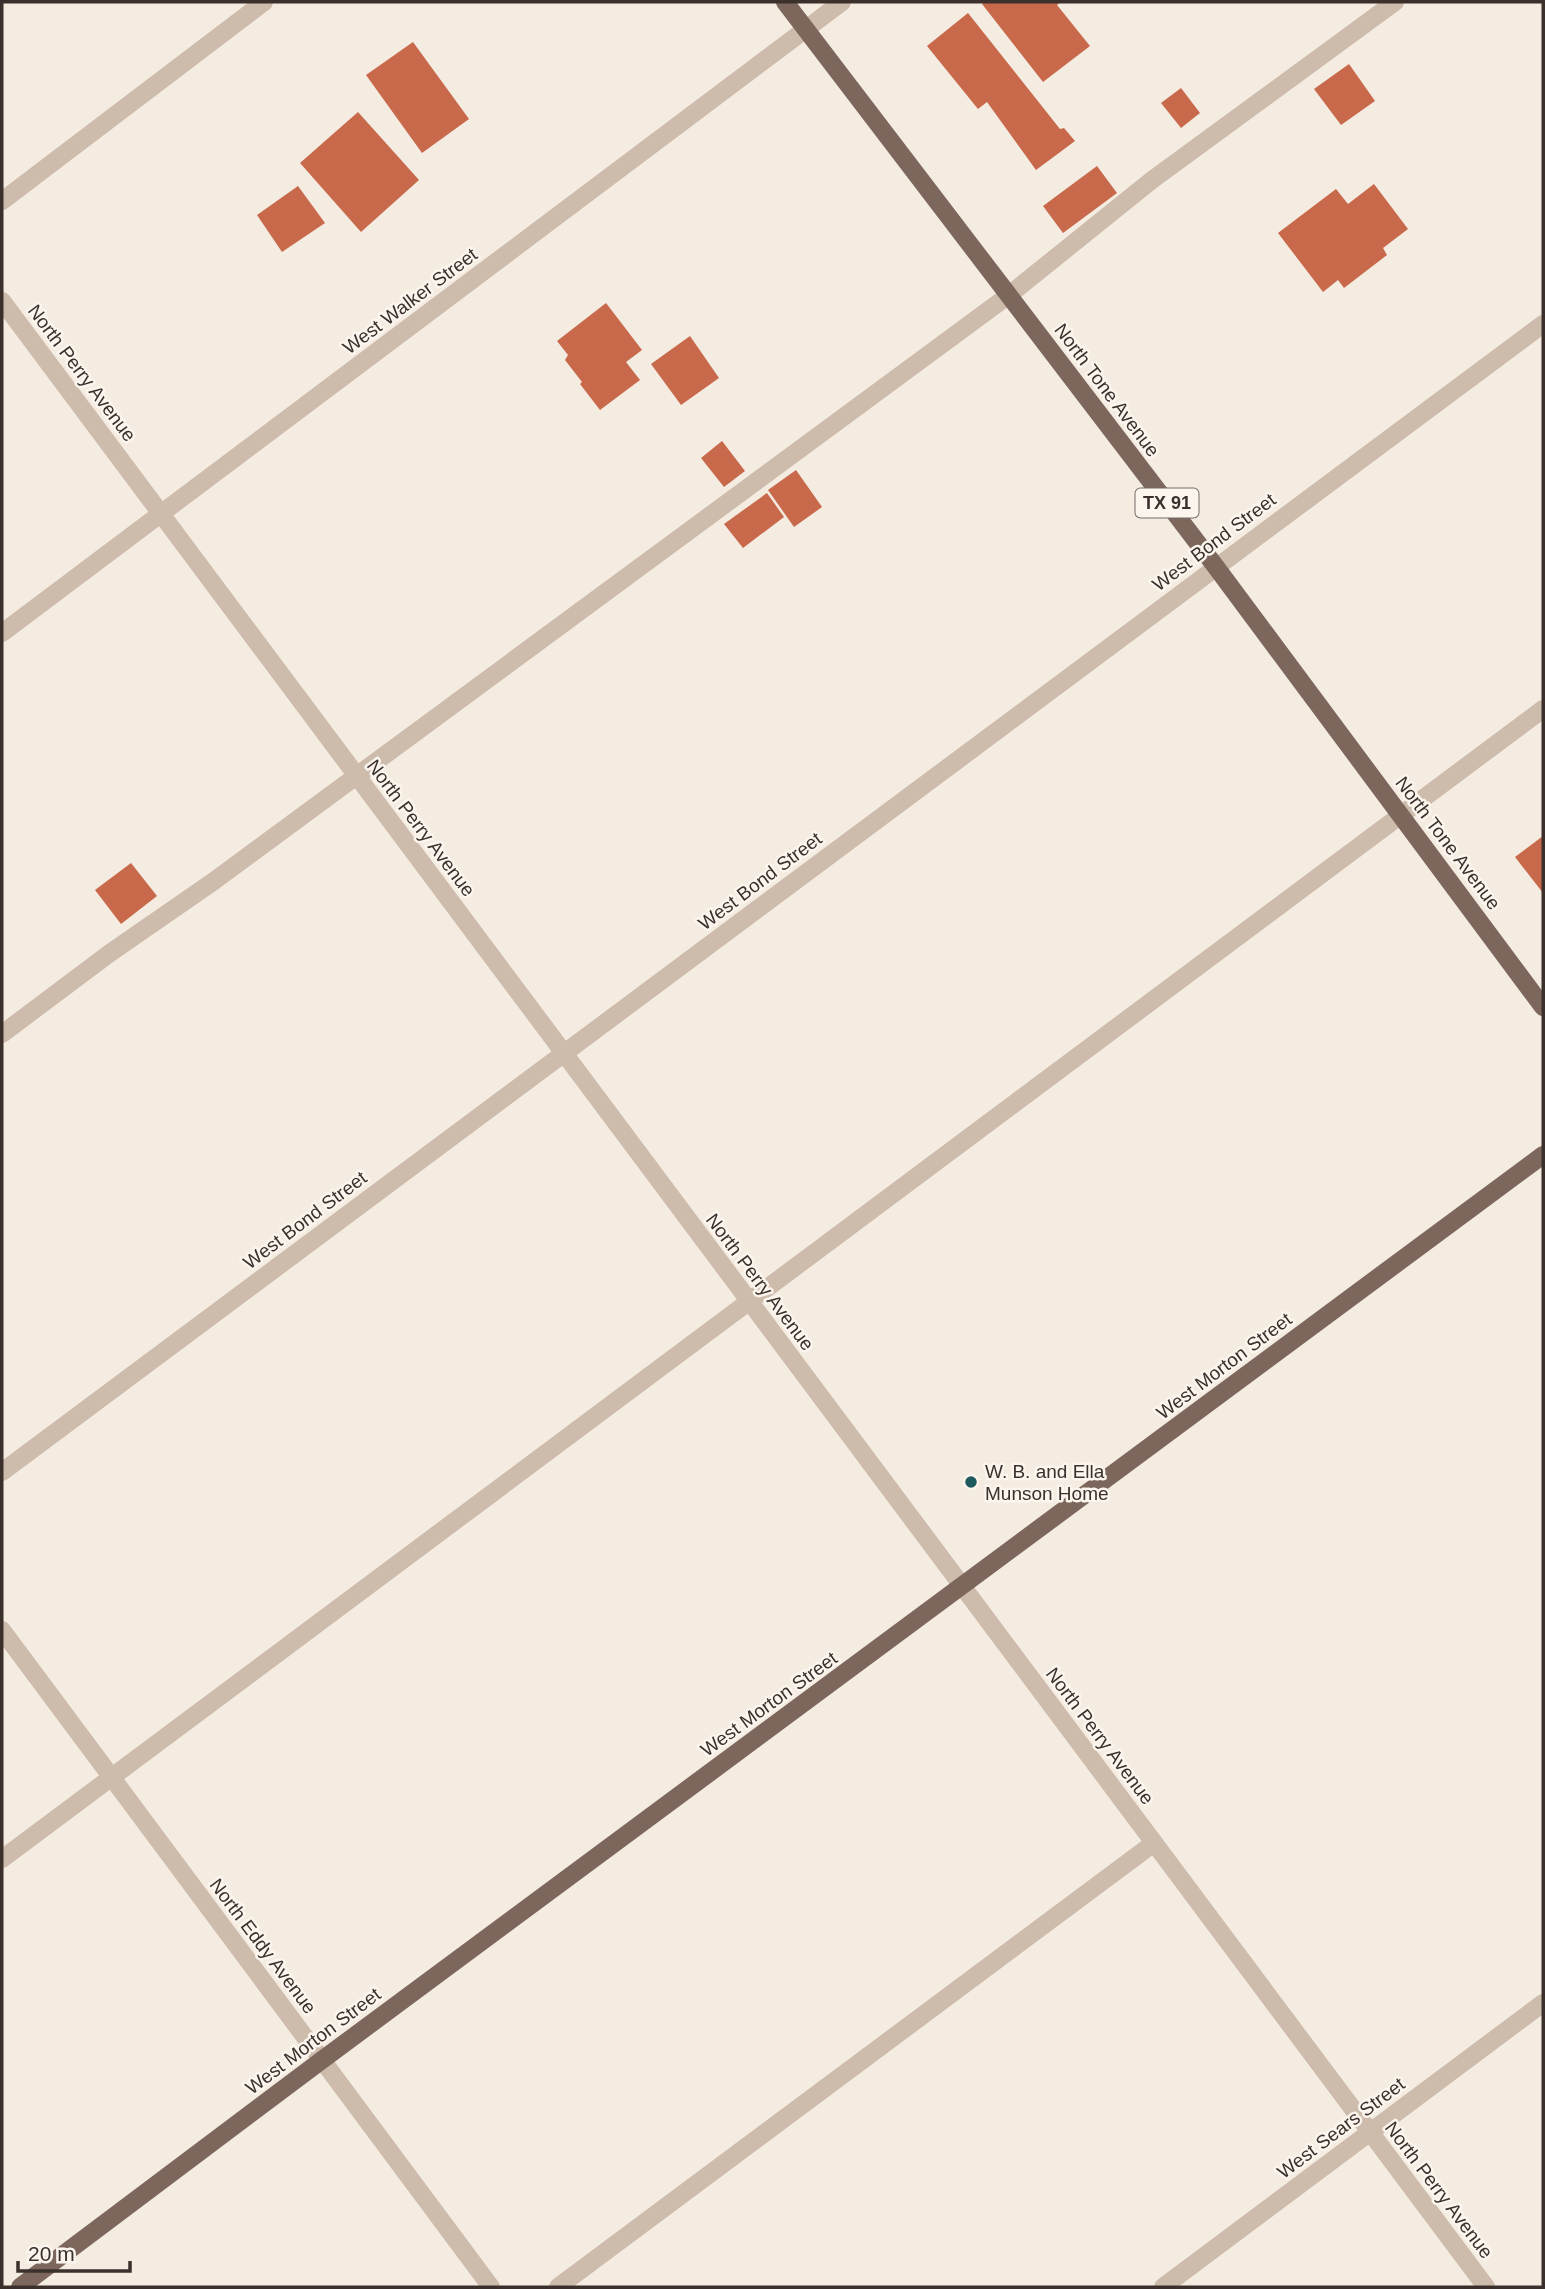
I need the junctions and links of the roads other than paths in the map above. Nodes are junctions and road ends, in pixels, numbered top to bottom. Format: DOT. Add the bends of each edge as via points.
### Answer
graph roads {
  1 [pos="264,2"];
  2 [pos="785,2"];
  3 [pos="842,2"];
  4 [pos="1395,2"];
  5 [pos="806,29"];
  6 [pos="2,201"];
  7 [pos="1009,295"];
  8 [pos="2,301"];
  9 [pos="1543,324"];
  10 [pos="161,515"];
  11 [pos="1216,567"];
  12 [pos="2,633"];
  13 [pos="1543,709"];
  14 [pos="356,776"];
  15 [pos="1401,816"];
  16 [pos="1543,1007"];
  17 [pos="2,1034"];
  18 [pos="564,1054"];
  19 [pos="1543,1155"];
  20 [pos="749,1301"];
  21 [pos="2,1472"];
  22 [pos="962,1587"];
  23 [pos="2,1630"];
  24 [pos="111,1777"];
  25 [pos="1154,1843"];
  26 [pos="2,1859"];
  27 [pos="1543,2003"];
  28 [pos="322,2060"];
  29 [pos="1370,2132"];
  30 [pos="20,2287"];
  31 [pos="491,2287"];
  32 [pos="558,2287"];
  33 [pos="1163,2287"];
  34 [pos="1486,2287"];
  1 -- 6 [label="street"];
  2 -- 5 [label="main road, North Tone Avenue / TX 91"];
  3 -- 5 [label="street, West Walker Street"];
  4 -- 7 [label="street" via="1152,180"];
  5 -- 7 [label="main road, North Tone Avenue / TX 91"];
  5 -- 10 [label="street, West Walker Street"];
  7 -- 11 [label="main road, North Tone Avenue / TX 91"];
  7 -- 14 [label="street"];
  8 -- 10 [label="street, North Perry Avenue"];
  9 -- 11 [label="street, West Bond Street"];
  10 -- 12 [label="street, West Walker Street"];
  10 -- 14 [label="street, North Perry Avenue"];
  11 -- 15 [label="main road, North Tone Avenue / TX 91"];
  11 -- 18 [label="street, West Bond Street"];
  13 -- 15 [label="street"];
  14 -- 17 [label="street"];
  14 -- 18 [label="street, North Perry Avenue"];
  15 -- 16 [label="main road, North Tone Avenue / TX 91"];
  15 -- 20 [label="street"];
  18 -- 20 [label="street, North Perry Avenue"];
  18 -- 21 [label="street, West Bond Street"];
  19 -- 22 [label="main road, West Morton Street"];
  20 -- 22 [label="street, North Perry Avenue"];
  20 -- 24 [label="street"];
  22 -- 25 [label="street, North Perry Avenue"];
  22 -- 28 [label="main road, West Morton Street"];
  23 -- 24 [label="street, North Eddy Avenue"];
  24 -- 26 [label="street"];
  24 -- 28 [label="street, North Eddy Avenue"];
  25 -- 29 [label="street, North Perry Avenue"];
  25 -- 32 [label="street"];
  27 -- 29 [label="street, West Sears Street"];
  28 -- 30 [label="main road, West Morton Street"];
  28 -- 31 [label="street, North Eddy Avenue"];
  29 -- 33 [label="street, West Sears Street"];
  29 -- 34 [label="street, North Perry Avenue"];
}
